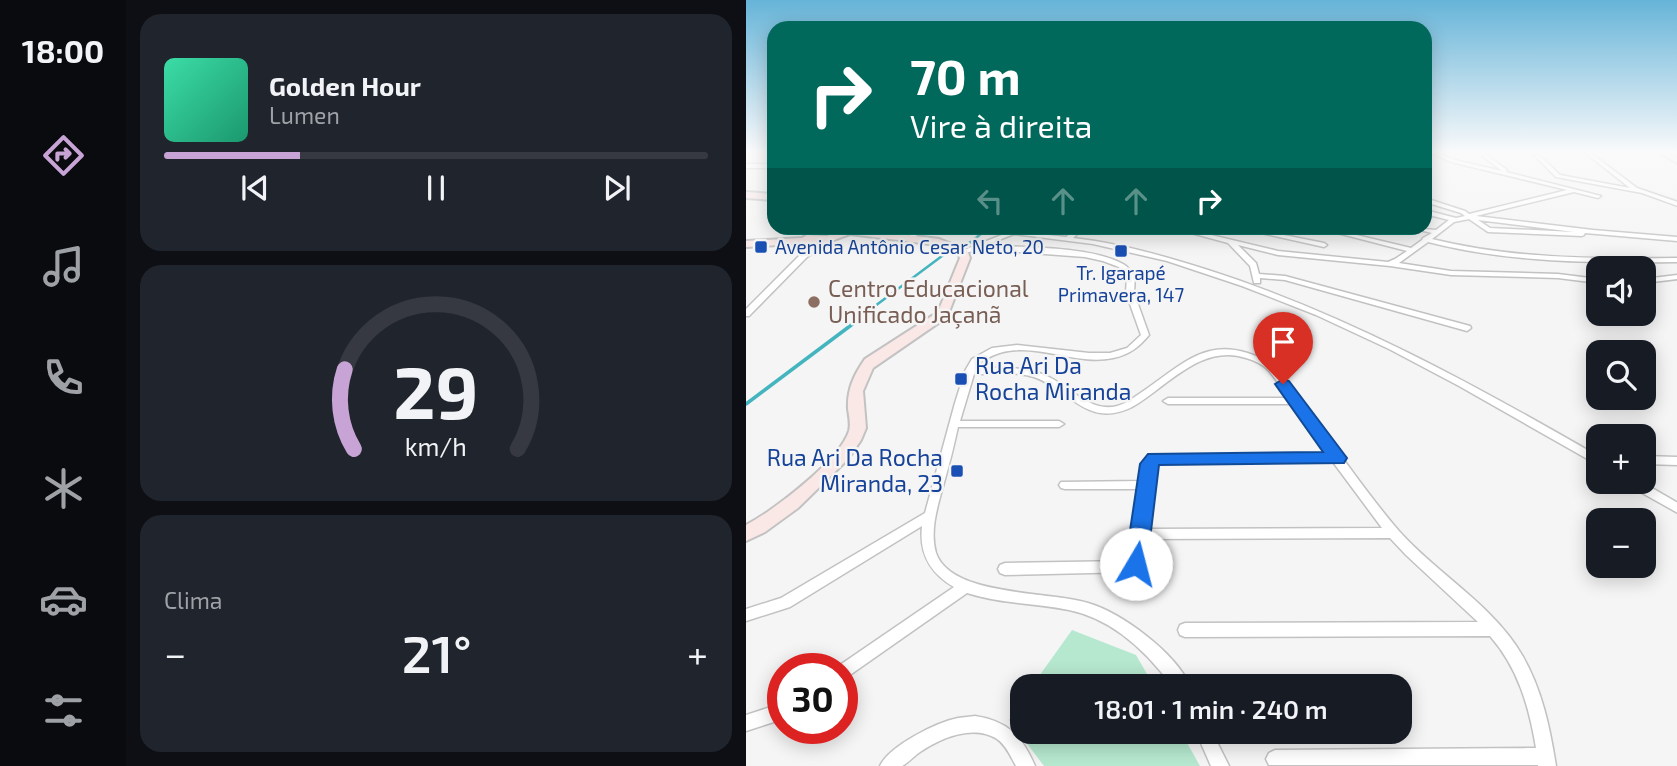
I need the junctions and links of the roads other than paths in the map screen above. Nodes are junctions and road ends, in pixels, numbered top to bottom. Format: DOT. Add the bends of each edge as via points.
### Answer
graph roads {
  1 [pos="1557,187"];
  2 [pos="1614,187"];
  3 [pos="1634,187"];
  4 [pos="1573,191"];
  5 [pos="1641,192"];
  6 [pos="746,195"];
  7 [pos="767,196"];
  8 [pos="1598,196"];
  9 [pos="1432,202"];
  10 [pos="1678,204"];
  11 [pos="1432,214"];
  12 [pos="1470,216"];
  13 [pos="1455,220"];
  14 [pos="1432,231"];
  15 [pos="1436,232"];
  16 [pos="811,235"];
  17 [pos="841,235"];
  18 [pos="891,235"];
  19 [pos="914,235"];
  20 [pos="1008,235"];
  21 [pos="1050,235"];
  22 [pos="1073,235"];
  23 [pos="1205,235"];
  24 [pos="1276,235"];
  25 [pos="1350,235"];
  26 [pos="1431,235"];
  27 [pos="1432,235"];
  28 [pos="810,238"];
  29 [pos="834,238"];
  30 [pos="909,238"];
  31 [pos="1069,238"];
  32 [pos="1425,239"];
  33 [pos="1678,239"];
  34 [pos="1230,241"];
  35 [pos="746,244"];
  36 [pos="1324,245"];
  37 [pos="980,247"];
  38 [pos="959,249"];
  39 [pos="1412,250"];
  40 [pos="804,256"];
  41 [pos="1678,260"];
  42 [pos="1391,264"];
  43 [pos="1258,276"];
  44 [pos="1678,277"];
  45 [pos="1586,280"];
  46 [pos="1656,280"];
  47 [pos="1255,288"];
  48 [pos="746,314"];
  49 [pos="1467,328"];
  50 [pos="970,371"];
  51 [pos="1168,401"];
  52 [pos="1295,401"];
  53 [pos="954,424"];
  54 [pos="1059,424"];
  55 [pos="1586,454"];
  56 [pos="1338,458"];
  57 [pos="1656,460"];
  58 [pos="1678,461"];
  59 [pos="1065,485"];
  60 [pos="1146,485"];
  61 [pos="1652,494"];
  62 [pos="1678,509"];
  63 [pos="931,514"];
  64 [pos="1393,533"];
  65 [pos="746,534"];
  66 [pos="1140,534"];
  67 [pos="1005,569"];
  68 [pos="965,587"];
  69 [pos="746,615"];
  70 [pos="1494,629"];
  71 [pos="1185,630"];
  72 [pos="858,661"];
  73 [pos="1173,674"];
  74 [pos="767,716"];
  75 [pos="746,723"];
  76 [pos="1210,744"];
  77 [pos="1274,759"];
  78 [pos="1547,761"];
  79 [pos="889,766"];
  80 [pos="1026,766"];
  81 [pos="1220,766"];
  1 -- 4 [label="street"];
  2 -- 5 [label="street"];
  3 -- 5 [label="street"];
  4 -- 8 [label="street"];
  4 -- 12 [label="street"];
  5 -- 10 [label="street"];
  6 -- 7 [label="street"];
  9 -- 12 [label="street"];
  11 -- 13 [label="street"];
  12 -- 13 [label="street"];
  12 -- 33 [label="street"];
  13 -- 15 [label="street"];
  14 -- 15 [label="street"];
  15 -- 27 [label="street"];
  16 -- 28 [label="street"];
  17 -- 29 [label="street"];
  18 -- 30 [label="street"];
  19 -- 30 [label="street"];
  20 -- 37 [label="street"];
  21 -- 31 [label="street"];
  22 -- 31 [label="street"];
  23 -- 34 [label="street"];
  24 -- 36 [label="street"];
  25 -- 39 [label="street"];
  26 -- 32 [label="street"];
  28 -- 29 [label="street"];
  28 -- 35 [label="street"];
  28 -- 40 [label="street"];
  29 -- 40 [label="street"];
  30 -- 38 [label="street"];
  31 -- 47 [label="street"];
  32 -- 39 [label="street"];
  32 -- 41 [label="street" via="1461,249 1530,256"];
  34 -- 42 [label="street" via="1307,257"];
  34 -- 43 [label="street"];
  37 -- 38 [label="street"];
  37 -- 50 [label="street" via="1086,255 1124,267 1131,275 1130,293 1145,335 1136,346 1108,357 1026,346 999,348 981,356"];
  38 -- 65 [label="street" via="961,270 940,316 870,362 855,386 858,427 852,441 782,512"];
  39 -- 42 [label="street"];
  40 -- 48 [label="street"];
  42 -- 45 [label="street" via="1451,273"];
  43 -- 47 [label="street"];
  43 -- 49 [label="street" via="1285,278"];
  44 -- 46 [label="street"];
  47 -- 55 [label="street" via="1390,344"];
  50 -- 52 [label="street" via="1041,376 1078,403 1106,411 1130,405 1194,359 1208,353 1235,352 1271,367"];
  50 -- 53 [label="street"];
  51 -- 52 [label="street"];
  52 -- 56 [label="street"];
  53 -- 54 [label="street"];
  53 -- 63 [label="street"];
  56 -- 60 [label="street" via="1154,459"];
  56 -- 64 [label="street"];
  57 -- 58 [label="street"];
  59 -- 60 [label="street"];
  60 -- 66 [label="street"];
  61 -- 62 [label="street"];
  63 -- 68 [label="street" via="929,548 934,562"];
  63 -- 69 [label="street" via="785,603"];
  64 -- 66 [label="street"];
  64 -- 70 [label="street"];
  66 -- 67 [label="street" via="1132,567"];
  68 -- 72 [label="street"];
  68 -- 73 [label="street" via="986,594 1060,601 1118,622"];
  70 -- 71 [label="street"];
  70 -- 78 [label="street" via="1526,676"];
  74 -- 75 [label="street"];
  76 -- 81 [label="street"];
  77 -- 78 [label="street"];
  79 -- 80 [label="street" via="945,730 966,726 989,727 1005,735"];
}
